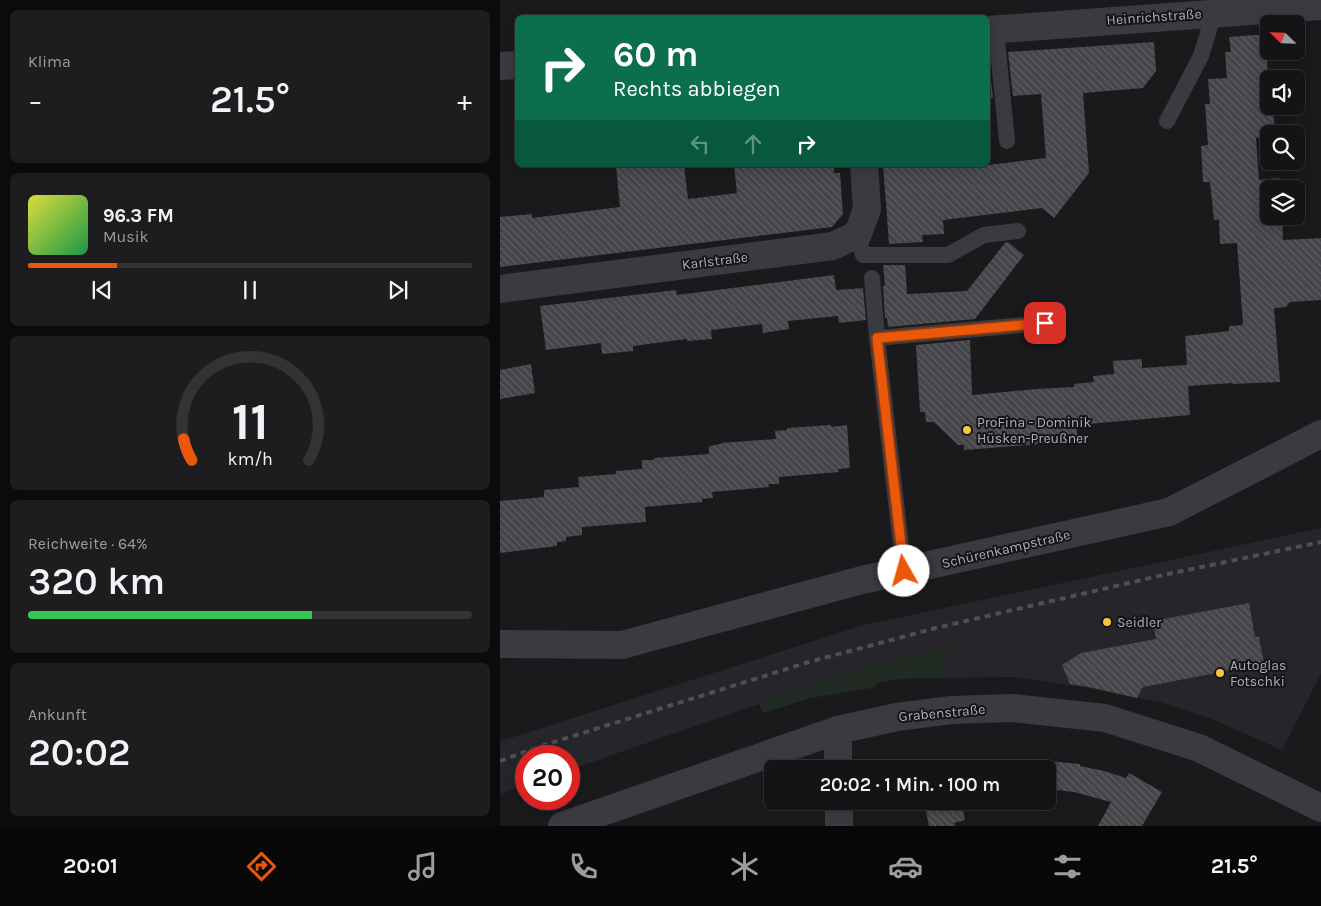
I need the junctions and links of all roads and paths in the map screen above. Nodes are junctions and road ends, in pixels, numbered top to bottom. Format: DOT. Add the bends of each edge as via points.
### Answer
graph roads {
  1 [pos="1214,6"];
  2 [pos="1321,6"];
  3 [pos="992,30"];
  4 [pos="515,65"];
  5 [pos="500,66"];
  6 [pos="1167,121"];
  7 [pos="1007,141"];
  8 [pos="864,167"];
  9 [pos="1018,232"];
  10 [pos="858,234"];
  11 [pos="872,278"];
  12 [pos="500,289"];
  13 [pos="1045,323"];
  14 [pos="877,338"];
  15 [pos="1321,434"];
  16 [pos="904,571"];
  17 [pos="500,644"];
  18 [pos="838,730"];
  19 [pos="838,760"];
  20 [pos="1321,808"];
  21 [pos="562,826"];
  1 -- 2 [label="street, Heinrichstraße"];
  1 -- 3 [label="street, Heinrichstraße"];
  1 -- 6 [label="lane" via="1201,56"];
  3 -- 7 [label="lane"];
  4 -- 5 [label="street"];
  8 -- 10 [label="street" via="867,209"];
  9 -- 10 [label="lane" via="984,235 948,255 863,255"];
  10 -- 12 [label="street, Karlstraße" via="834,246"];
  11 -- 14 [label="lane"];
  13 -- 14 [label="lane"];
  14 -- 16 [label="lane"];
  15 -- 16 [label="street, Schürenkampstraße" via="1169,512"];
  16 -- 17 [label="street, Schürenkampstraße" via="622,645"];
  18 -- 19 [label="street"];
  18 -- 20 [label="street, Grabenstraße" via="897,717 951,710 1012,708 1105,718 1199,748"];
  18 -- 21 [label="street, Grabenstraße"];
}
